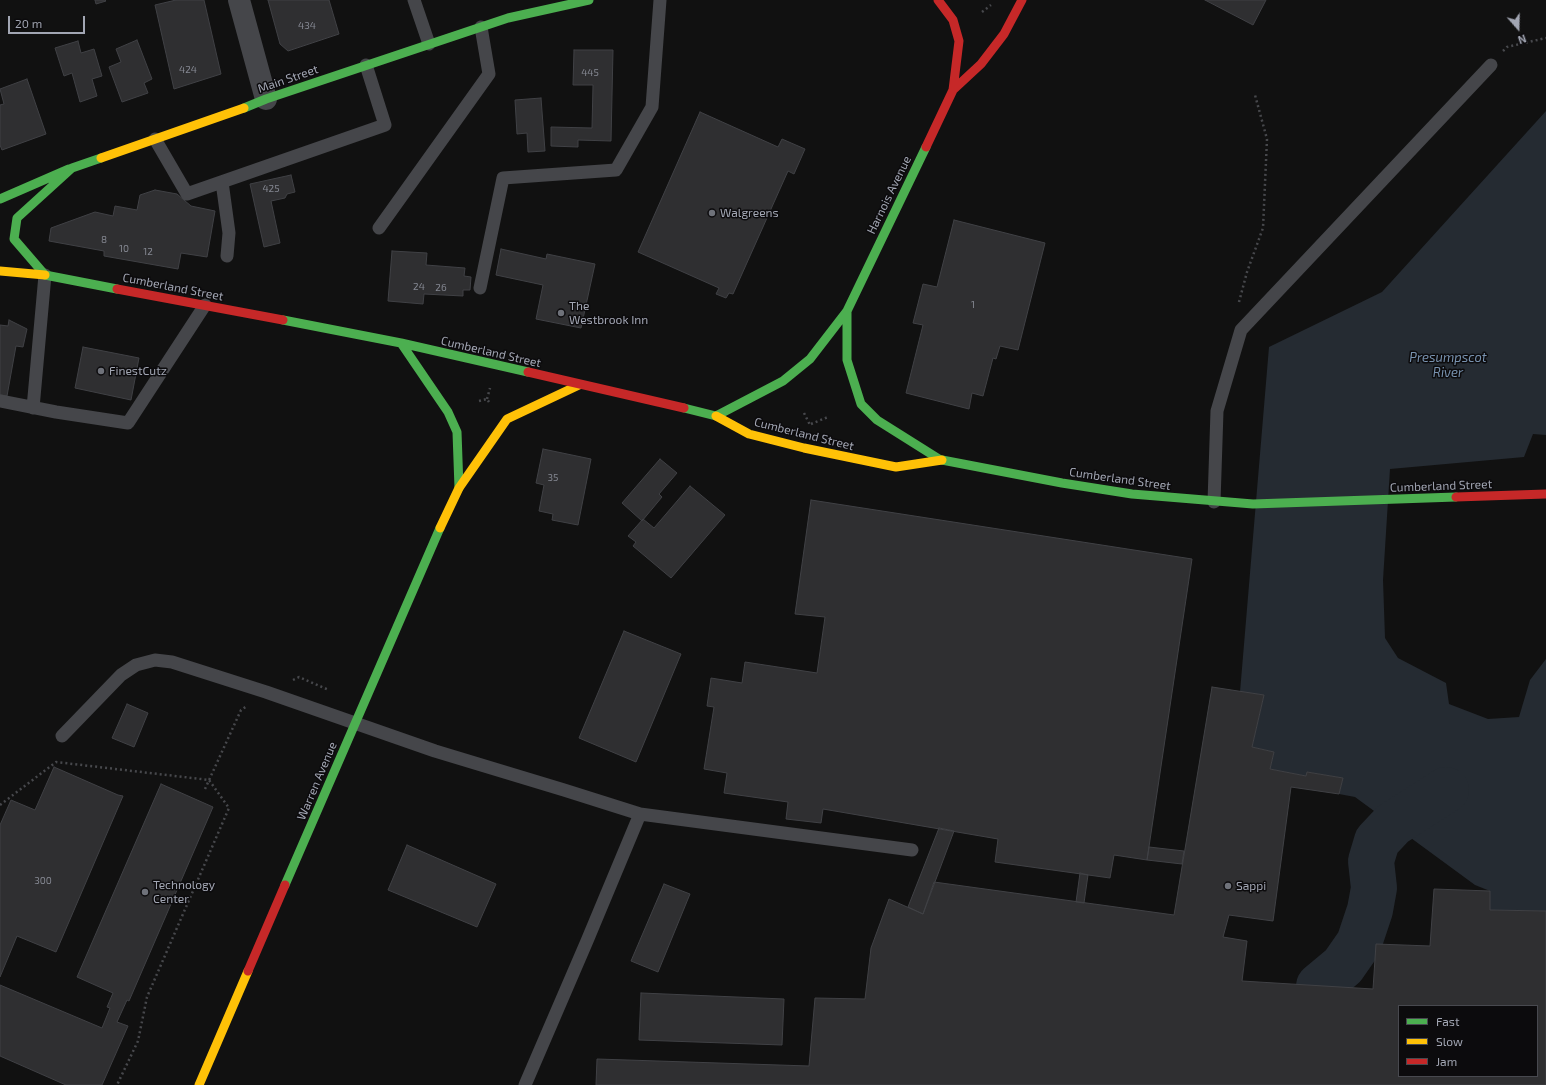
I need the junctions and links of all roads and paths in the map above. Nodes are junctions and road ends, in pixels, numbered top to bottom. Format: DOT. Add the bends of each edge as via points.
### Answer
graph roads {
  1 [pos="239,0"];
  2 [pos="414,0"];
  3 [pos="589,0"];
  4 [pos="660,0"];
  5 [pos="938,0"];
  6 [pos="1022,0"];
  7 [pos="570,2"];
  8 [pos="481,27"];
  9 [pos="1546,38"];
  10 [pos="429,44"];
  11 [pos="366,65"];
  12 [pos="1491,65"];
  13 [pos="953,90"];
  14 [pos="1255,95"];
  15 [pos="266,99"];
  16 [pos="155,139"];
  17 [pos="72,168"];
  18 [pos="222,182"];
  19 [pos="0,199"];
  20 [pos="379,228"];
  21 [pos="227,256"];
  22 [pos="0,271"];
  23 [pos="45,275"];
  24 [pos="480,288"];
  25 [pos="205,305"];
  26 [pos="848,311"];
  27 [pos="1241,330"];
  28 [pos="401,343"];
  29 [pos="579,385"];
  30 [pos="490,388"];
  31 [pos="487,399"];
  32 [pos="0,401"];
  33 [pos="479,401"];
  34 [pos="490,403"];
  35 [pos="33,408"];
  36 [pos="716,416"];
  37 [pos="828,417"];
  38 [pos="810,424"];
  39 [pos="939,459"];
  40 [pos="458,488"];
  41 [pos="1546,494"];
  42 [pos="1214,502"];
  43 [pos="329,690"];
  44 [pos="269,694"];
  45 [pos="355,723"];
  46 [pos="62,736"];
  47 [pos="209,780"];
  48 [pos="205,789"];
  49 [pos="0,805"];
  50 [pos="640,814"];
  51 [pos="912,850"];
  52 [pos="117,1085"];
  53 [pos="199,1085"];
  54 [pos="525,1085"];
  1 -- 15 [label="street"];
  2 -- 10 [label="lane"];
  3 -- 7 [label="main road, Main Street"];
  4 -- 24 [label="lane" via="652,107 616,170 503,178"];
  5 -- 13 [label="main road, Harnois Avenue" via="953,20 959,41"];
  6 -- 13 [label="main road, Harnois Avenue" via="1004,34 986,58"];
  7 -- 8 [label="main road, Main Street"];
  8 -- 10 [label="main road, Main Street"];
  8 -- 20 [label="lane" via="489,74"];
  9 -- 12 [label="path" via="1507,47"];
  10 -- 11 [label="main road, Main Street"];
  11 -- 15 [label="main road, Main Street"];
  11 -- 18 [label="lane" via="385,125"];
  12 -- 27 [label="lane"];
  13 -- 26 [label="main road, Harnois Avenue"];
  14 -- 27 [label="path" via="1267,139 1264,228 1239,300"];
  15 -- 16 [label="main road, Main Street"];
  16 -- 17 [label="main road, Main Street"];
  16 -- 18 [label="lane" via="186,194"];
  17 -- 19 [label="main road, Main Street"];
  17 -- 23 [label="main road" via="17,218 14,239"];
  18 -- 21 [label="lane" via="229,233"];
  22 -- 23 [label="main road, Cumberland Street"];
  23 -- 25 [label="main road, Cumberland Street"];
  23 -- 35 [label="lane"];
  25 -- 28 [label="main road, Cumberland Street"];
  25 -- 35 [label="lane" via="128,423"];
  26 -- 36 [label="main road, Harnois Avenue" via="810,359 783,381"];
  26 -- 39 [label="main road, Harnois Avenue" via="847,360 861,404 876,420"];
  27 -- 42 [label="lane" via="1217,411"];
  28 -- 29 [label="main road, Cumberland Street"];
  28 -- 40 [label="main road, Warren Avenue" via="448,412 457,432"];
  29 -- 36 [label="main road, Cumberland Street"];
  29 -- 40 [label="main road, Warren Avenue" via="507,419"];
  30 -- 31 [label="path"];
  31 -- 33 [label="path"];
  31 -- 34 [label="path"];
  32 -- 35 [label="lane"];
  36 -- 39 [label="main road, Cumberland Street" via="749,434 896,467"];
  37 -- 38 [label="path"];
  39 -- 42 [label="main road, Cumberland Street" via="1132,494"];
  40 -- 45 [label="main road, Warren Avenue"];
  41 -- 42 [label="main road, Cumberland Street" via="1254,504"];
  43 -- 44 [label="path" via="299,677"];
  44 -- 45 [label="lane"];
  44 -- 46 [label="lane" via="172,662 155,660 136,664 121,675"];
  44 -- 47 [label="path" via="241,710"];
  45 -- 50 [label="lane" via="434,751"];
  45 -- 53 [label="main road, Warren Avenue"];
  47 -- 48 [label="path"];
  47 -- 49 [label="path" via="56,762"];
  47 -- 52 [label="path" via="229,808 147,997 138,1041"];
  50 -- 51 [label="lane"];
  50 -- 54 [label="lane"];
}
